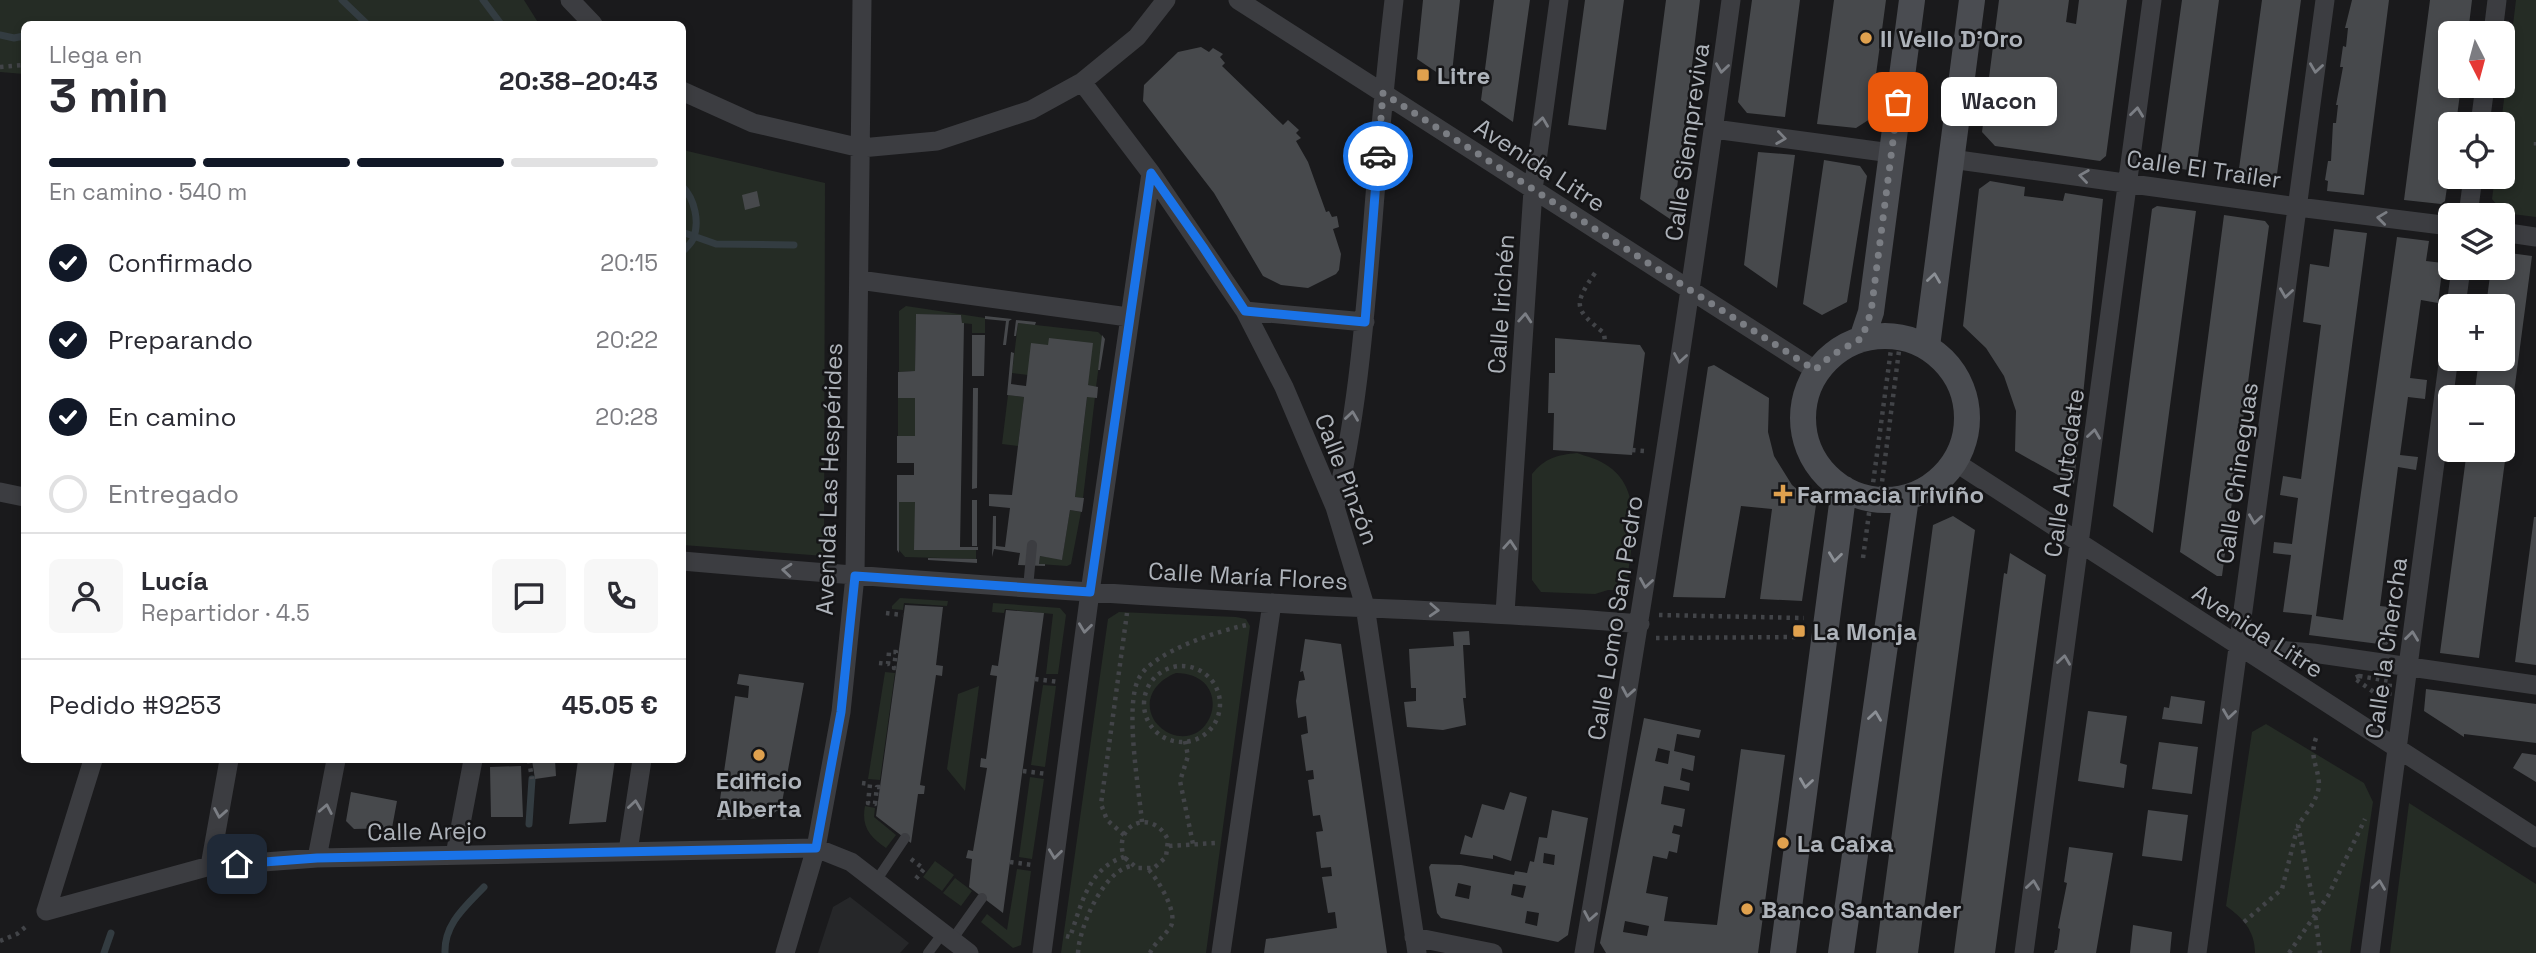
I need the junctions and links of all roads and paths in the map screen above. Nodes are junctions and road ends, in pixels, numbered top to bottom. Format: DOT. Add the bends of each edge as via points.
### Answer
graph roads {
  1 [pos="570,0"];
  2 [pos="862,0"];
  3 [pos="1166,0"];
  4 [pos="1238,0"];
  5 [pos="1394,0"];
  6 [pos="1559,0"];
  7 [pos="1731,0"];
  8 [pos="1912,0"];
  9 [pos="1972,0"];
  10 [pos="2152,0"];
  11 [pos="2325,0"];
  12 [pos="2497,0"];
  13 [pos="590,21"];
  14 [pos="2494,21"];
  15 [pos="21,65"];
  16 [pos="0,66"];
  17 [pos="1082,82"];
  18 [pos="686,93"];
  19 [pos="1383,93"];
  20 [pos="1714,129"];
  21 [pos="2536,142"];
  22 [pos="2536,147"];
  23 [pos="861,148"];
  24 [pos="1891,153"];
  25 [pos="1951,159"];
  26 [pos="1151,173"];
  27 [pos="2128,182"];
  28 [pos="1533,190"];
  29 [pos="2298,207"];
  30 [pos="2438,224"];
  31 [pos="2515,235"];
  32 [pos="2536,237"];
  33 [pos="1595,274"];
  34 [pos="859,279"];
  35 [pos="1691,290"];
  36 [pos="1245,311"];
  37 [pos="1128,317"];
  38 [pos="1365,322"];
  39 [pos="1897,331"];
  40 [pos="1862,338"];
  41 [pos="1605,342"];
  42 [pos="1927,346"];
  43 [pos="1815,370"];
  44 [pos="2447,371"];
  45 [pos="1955,462"];
  46 [pos="1844,489"];
  47 [pos="0,492"];
  48 [pos="21,496"];
  49 [pos="1875,498"];
  50 [pos="1906,498"];
  51 [pos="1335,507"];
  52 [pos="2080,544"];
  53 [pos="1032,545"];
  54 [pos="686,561"];
  55 [pos="1861,569"];
  56 [pos="855,576"];
  57 [pos="1028,588"];
  58 [pos="1090,592"];
  59 [pos="1272,603"];
  60 [pos="1365,606"];
  61 [pos="1128,609"];
  62 [pos="886,613"];
  63 [pos="1505,613"];
  64 [pos="903,615"];
  65 [pos="1658,615"];
  66 [pos="1808,618"];
  67 [pos="1230,628"];
  68 [pos="1647,631"];
  69 [pos="1805,637"];
  70 [pos="2238,647"];
  71 [pos="879,663"];
  72 [pos="2408,667"];
  73 [pos="897,668"];
  74 [pos="1035,679"];
  75 [pos="1063,682"];
  76 [pos="2536,685"];
  77 [pos="2316,738"];
  78 [pos="1185,741"];
  79 [pos="2397,749"];
  80 [pos="92,763"];
  81 [pos="228,763"];
  82 [pos="335,763"];
  83 [pos="472,763"];
  84 [pos="529,763"];
  85 [pos="642,763"];
  86 [pos="1023,771"];
  87 [pos="1049,774"];
  88 [pos="532,779"];
  89 [pos="862,783"];
  90 [pos="881,787"];
  91 [pos="2367,814"];
  92 [pos="1142,822"];
  93 [pos="2298,825"];
  94 [pos="1124,835"];
  95 [pos="905,838"];
  96 [pos="2536,838"];
  97 [pos="1224,843"];
  98 [pos="1193,844"];
  99 [pos="1169,846"];
  100 [pos="816,848"];
  101 [pos="628,851"];
  102 [pos="455,855"];
  103 [pos="914,856"];
  104 [pos="1124,857"];
  105 [pos="317,858"];
  106 [pos="1010,862"];
  107 [pos="210,866"];
  108 [pos="1037,866"];
  109 [pos="1132,866"];
  110 [pos="1148,869"];
  111 [pos="876,881"];
  112 [pos="914,881"];
  113 [pos="982,898"];
  114 [pos="46,911"];
  115 [pos="2315,915"];
  116 [pos="2244,922"];
  117 [pos="1061,935"];
  118 [pos="948,936"];
  119 [pos="0,941"];
  120 [pos="1415,945"];
  121 [pos="785,953"];
  122 [pos="928,953"];
  123 [pos="969,953"];
  124 [pos="1042,953"];
  125 [pos="1078,953"];
  126 [pos="1150,953"];
  127 [pos="1221,953"];
  128 [pos="1493,953"];
  129 [pos="1584,953"];
  130 [pos="1783,953"];
  131 [pos="1841,953"];
  132 [pos="2024,953"];
  133 [pos="2197,953"];
  134 [pos="2289,953"];
  135 [pos="2320,953"];
  136 [pos="2370,953"];
  1 -- 13 [label="street"];
  2 -- 23 [label="street, Avenida Las Hespérides"];
  3 -- 17 [label="street" via="1137,37"];
  4 -- 19 [label="street, Avenida Litre"];
  5 -- 19 [label="street"];
  28 -- 6 [label="street, Calle Irichén, one-way"];
  7 -- 20 [label="street, Calle Siempreviva, one-way"];
  8 -- 24 [label="street"];
  9 -- 25 [label="street"];
  27 -- 10 [label="street, Calle Autodate, one-way"];
  11 -- 29 [label="street, Calle Chineguas, one-way"];
  12 -- 14 [label="street"];
  15 -- 16 [label="path"];
  17 -- 23 [label="street" via="1031,110 937,141"];
  17 -- 26 [label="street, Calle Pinzón"];
  18 -- 23 [label="street" via="753,123"];
  19 -- 28 [label="street, Avenida Litre"];
  19 -- 38 [label="street"];
  20 -- 24 [label="street, one-way"];
  20 -- 35 [label="street, Calle Siempreviva"];
  21 -- 22 [label="path"];
  23 -- 34 [label="street, Avenida Las Hespérides"];
  24 -- 40 [label="street" via="1871,312"];
  27 -- 25 [label="street, Calle El Trailer, one-way"];
  42 -- 25 [label="street, one-way"];
  26 -- 36 [label="street, Calle Pinzón"];
  26 -- 37 [label="street"];
  27 -- 29 [label="street, Calle El Trailer"];
  52 -- 27 [label="street, Calle Autodate, one-way"];
  28 -- 35 [label="street, Avenida Litre"];
  63 -- 28 [label="street, Calle Irichén, one-way"];
  30 -- 29 [label="street, Calle El Trailer, one-way"];
  29 -- 70 [label="street, Calle Chineguas, one-way"];
  31 -- 32 [label="street"];
  33 -- 41 [label="path" via="1582,290 1580,308 1604,333"];
  34 -- 37 [label="street"];
  34 -- 56 [label="street, Avenida Las Hespérides"];
  35 -- 43 [label="street, Avenida Litre"];
  35 -- 68 [label="street, Calle Lomo San Pedro, one-way"];
  36 -- 38 [label="street"];
  36 -- 51 [label="street, Calle Pinzón" via="1284,387"];
  37 -- 58 [label="street"];
  51 -- 38 [label="street, one-way"];
  39 -- 40 [label="street"];
  39 -- 42 [label="street"];
  39 -- 49 [label="path"];
  39 -- 49 [label="path"];
  40 -- 43 [label="street"];
  42 -- 45 [label="street" via="1944,360 1964,390 1968,428"];
  43 -- 46 [label="street" via="1803,411 1807,445 1825,474"];
  72 -- 44 [label="street, Calle la Chercha, one-way"];
  45 -- 50 [label="street" via="1933,485"];
  45 -- 52 [label="street, Avenida Litre"];
  46 -- 49 [label="street"];
  46 -- 130 [label="street, one-way"];
  47 -- 48 [label="street"];
  49 -- 50 [label="street"];
  49 -- 55 [label="path"];
  131 -- 50 [label="street, one-way"];
  51 -- 60 [label="street, Calle Pinzón"];
  52 -- 70 [label="street, Avenida Litre"];
  132 -- 52 [label="street, Calle Autodate, one-way"];
  53 -- 57 [label="lane"];
  56 -- 54 [label="street, Calle María Flores, one-way"];
  56 -- 57 [label="street, Calle María Flores"];
  56 -- 100 [label="street, Avenida Las Hespérides" via="841,712"];
  57 -- 58 [label="street, Calle María Flores"];
  58 -- 59 [label="street, Calle María Flores"];
  58 -- 124 [label="street, one-way"];
  59 -- 60 [label="street, Calle María Flores"];
  59 -- 127 [label="street"];
  60 -- 63 [label="street, Calle María Flores, one-way"];
  60 -- 120 [label="street, Calle Pinzón"];
  61 -- 94 [label="path" via="1101,804 1107,820"];
  62 -- 64 [label="path"];
  63 -- 68 [label="street, Calle María Flores"];
  65 -- 66 [label="path"];
  67 -- 92 [label="path" via="1163,656 1139,677 1133,714"];
  68 -- 69 [label="path"];
  68 -- 129 [label="street, Calle Lomo San Pedro, one-way"];
  70 -- 72 [label="street"];
  70 -- 79 [label="street, Avenida Litre"];
  70 -- 133 [label="street, Calle Chineguas, one-way"];
  71 -- 73 [label="path" via="888,664 889,652 896,652"];
  72 -- 76 [label="street"];
  72 -- 79 [label="street, Calle la Chercha"];
  74 -- 75 [label="path"];
  77 -- 93 [label="path" via="2312,751 2319,786"];
  78 -- 78 [label="path" via="1157,733 1144,706 1150,683 1175,667 1204,674 1216,687 1219,699 1211,728"];
  78 -- 98 [label="path" via="1188,756 1180,780"];
  79 -- 96 [label="street, Avenida Litre"];
  136 -- 79 [label="street, Calle la Chercha, one-way"];
  80 -- 114 [label="street"];
  81 -- 107 [label="street, one-way"];
  105 -- 82 [label="street, one-way"];
  83 -- 102 [label="street"];
  84 -- 88 [label="path"];
  101 -- 85 [label="street, one-way"];
  86 -- 87 [label="path"];
  89 -- 90 [label="path" via="870,784 868,803 875,804 877,787"];
  91 -- 115 [label="path"];
  92 -- 94 [label="path"];
  92 -- 99 [label="path" via="1159,826"];
  93 -- 115 [label="path"];
  93 -- 116 [label="path" via="2282,889"];
  94 -- 104 [label="path"];
  95 -- 111 [label="lane"];
  97 -- 98 [label="path"];
  98 -- 99 [label="path"];
  99 -- 110 [label="path" via="1163,861"];
  100 -- 101 [label="street, Calle Arejo"];
  100 -- 111 [label="street" via="851,862"];
  100 -- 121 [label="street, Avenida Las Hespérides"];
  101 -- 102 [label="street, Calle Arejo"];
  102 -- 105 [label="street, Calle Arejo"];
  103 -- 112 [label="path" via="911,853 908,858 924,869"];
  104 -- 109 [label="path"];
  104 -- 117 [label="path" via="1091,881 1070,937"];
  105 -- 107 [label="street, Calle Arejo"];
  106 -- 108 [label="path"];
  107 -- 114 [label="street, Calle Arejo"];
  109 -- 110 [label="path"];
  109 -- 125 [label="path" via="1122,868 1098,892"];
  110 -- 126 [label="path" via="1164,894 1172,919"];
  111 -- 118 [label="street"];
  113 -- 118 [label="lane"];
  114 -- 119 [label="path"];
  115 -- 134 [label="path"];
  115 -- 135 [label="path"];
  118 -- 122 [label="lane"];
  118 -- 123 [label="street"];
  120 -- 128 [label="street"];
}
